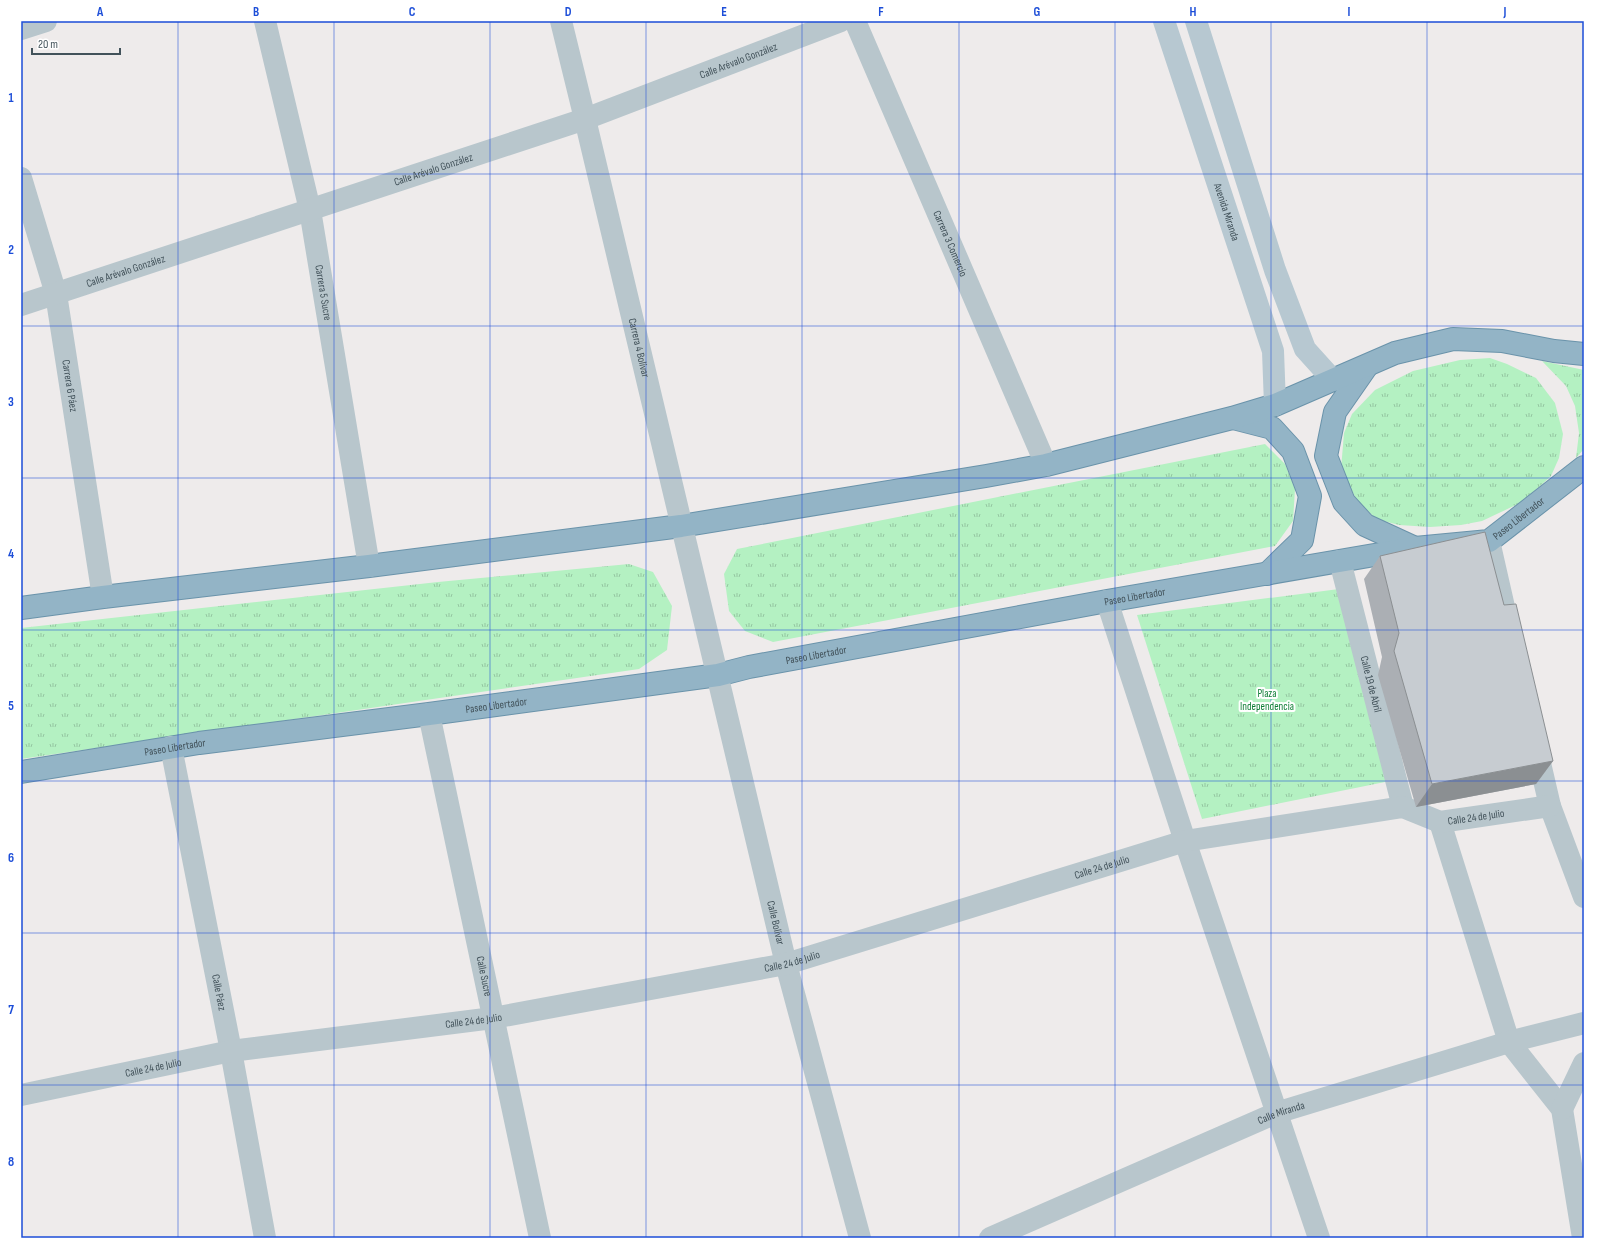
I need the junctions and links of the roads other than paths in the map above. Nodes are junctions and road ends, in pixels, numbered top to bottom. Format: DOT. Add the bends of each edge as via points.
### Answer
graph roads {
  1 [pos="46,21"];
  2 [pos="266,21"];
  3 [pos="561,21"];
  4 [pos="841,21"];
  5 [pos="855,21"];
  6 [pos="1164,21"];
  7 [pos="1196,21"];
  8 [pos="21,29"];
  9 [pos="586,119"];
  10 [pos="21,178"];
  11 [pos="310,210"];
  12 [pos="56,294"];
  13 [pos="21,305"];
  14 [pos="1584,354"];
  15 [pos="1366,366"];
  16 [pos="1333,380"];
  17 [pos="1275,405"];
  18 [pos="1232,418"];
  19 [pos="1046,465"];
  20 [pos="1584,466"];
  21 [pos="681,526"];
  22 [pos="1489,540"];
  23 [pos="1415,548"];
  24 [pos="1340,561"];
  25 [pos="369,566"];
  26 [pos="1267,574"];
  27 [pos="103,597"];
  28 [pos="1107,601"];
  29 [pos="21,608"];
  30 [pos="1513,647"];
  31 [pos="718,674"];
  32 [pos="428,714"];
  33 [pos="1532,730"];
  34 [pos="171,748"];
  35 [pos="21,772"];
  36 [pos="1550,806"];
  37 [pos="1403,808"];
  38 [pos="1440,822"];
  39 [pos="1185,841"];
  40 [pos="1584,897"];
  41 [pos="786,964"];
  42 [pos="492,1018"];
  43 [pos="1584,1023"];
  44 [pos="1508,1042"];
  45 [pos="231,1051"];
  46 [pos="1584,1063"];
  47 [pos="21,1095"];
  48 [pos="1562,1109"];
  49 [pos="1276,1113"];
  50 [pos="265,1238"];
  51 [pos="540,1238"];
  52 [pos="860,1238"];
  53 [pos="990,1238"];
  54 [pos="1319,1238"];
  55 [pos="1583,1238"];
  1 -- 8 [label="street"];
  2 -- 11 [label="street, Carrera 5 Sucre"];
  3 -- 9 [label="street, Carrera 4 Bolívar"];
  4 -- 9 [label="street, Calle Arévalo González"];
  5 -- 19 [label="street, Carrera 3 Comercio"];
  6 -- 17 [label="main road, Avenida Miranda" via="1273,351"];
  7 -- 16 [label="main road" via="1275,270 1305,348"];
  9 -- 11 [label="street, Calle Arévalo González"];
  9 -- 21 [label="street, Carrera 4 Bolívar"];
  10 -- 12 [label="street, Carrera 6 Páez"];
  11 -- 12 [label="street, Calle Arévalo González"];
  11 -- 25 [label="street, Carrera 5 Sucre"];
  12 -- 13 [label="street, Calle Arévalo González"];
  12 -- 27 [label="street, Carrera 6 Páez"];
  14 -- 15 [label="highway" via="1554,352 1502,341 1453,339 1395,353"];
  15 -- 16 [label="highway"];
  15 -- 23 [label="highway" via="1334,412 1326,456 1344,502 1365,525"];
  16 -- 17 [label="highway"];
  17 -- 18 [label="highway"];
  18 -- 19 [label="highway"];
  18 -- 26 [label="highway" via="1272,428 1293,451 1310,496 1302,540"];
  19 -- 21 [label="highway"];
  20 -- 22 [label="highway, Paseo Libertador"];
  21 -- 25 [label="highway"];
  21 -- 31 [label="street, Carrera 4 Bolívar"];
  22 -- 23 [label="highway, Paseo Libertador"];
  22 -- 30 [label="street"];
  23 -- 24 [label="highway, Paseo Libertador"];
  24 -- 26 [label="highway, Paseo Libertador"];
  24 -- 37 [label="street, Calle 19 de Abril"];
  25 -- 27 [label="highway"];
  26 -- 28 [label="highway, Paseo Libertador"];
  27 -- 29 [label="highway"];
  28 -- 31 [label="highway, Paseo Libertador"];
  28 -- 39 [label="street"];
  31 -- 32 [label="highway, Paseo Libertador"];
  31 -- 41 [label="street, Calle Bolívar"];
  32 -- 34 [label="highway, Paseo Libertador"];
  32 -- 42 [label="street, Calle Sucre"];
  33 -- 36 [label="street"];
  34 -- 35 [label="highway, Paseo Libertador"];
  34 -- 45 [label="street, Calle Páez"];
  36 -- 38 [label="street, Calle 24 de Julio"];
  36 -- 40 [label="street"];
  37 -- 38 [label="street, Calle 24 de Julio"];
  37 -- 39 [label="street, Calle 24 de Julio"];
  38 -- 44 [label="street"];
  39 -- 41 [label="street, Calle 24 de Julio"];
  39 -- 49 [label="street"];
  41 -- 42 [label="street, Calle 24 de Julio"];
  41 -- 52 [label="street, Calle Bolívar"];
  42 -- 45 [label="street, Calle 24 de Julio"];
  42 -- 51 [label="street, Calle Sucre"];
  43 -- 44 [label="street, Calle Miranda"];
  44 -- 48 [label="street"];
  44 -- 49 [label="street, Calle Miranda"];
  45 -- 47 [label="street, Calle 24 de Julio"];
  45 -- 50 [label="street, Calle Páez"];
  46 -- 48 [label="street"];
  48 -- 55 [label="street"];
  49 -- 53 [label="street, Calle Miranda"];
  49 -- 54 [label="street"];
}
